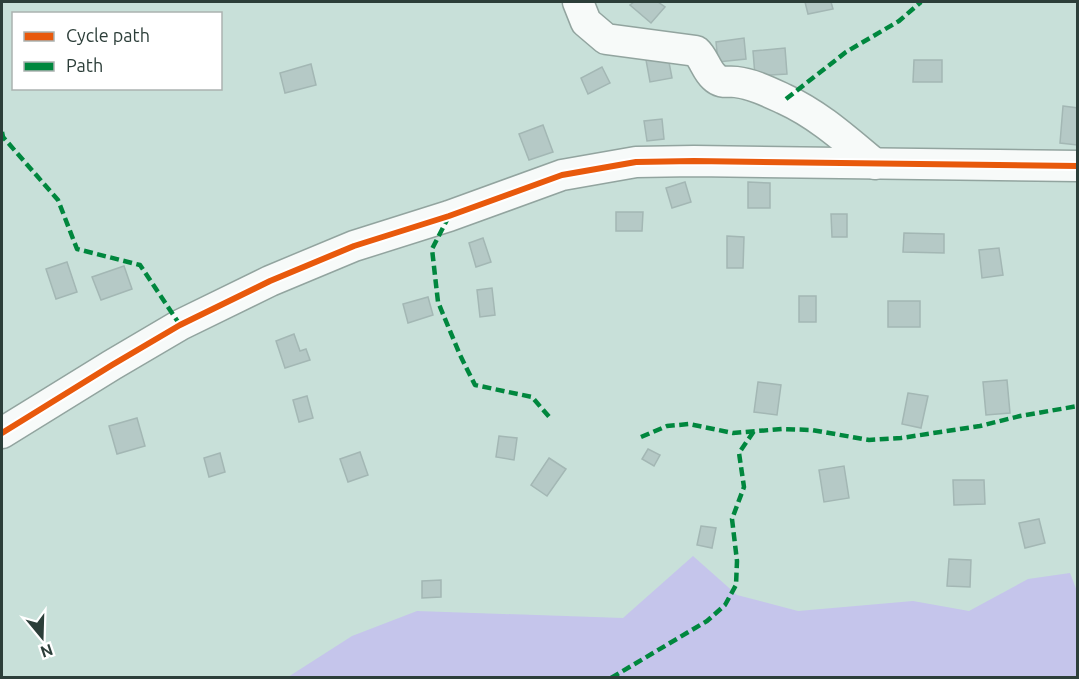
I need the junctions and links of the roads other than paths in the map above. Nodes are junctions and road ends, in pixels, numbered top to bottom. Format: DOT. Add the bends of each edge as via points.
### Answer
graph roads {
  1 [pos="578,2"];
  2 [pos="875,164"];
  3 [pos="1077,166"];
  4 [pos="2,433"];
  1 -- 2 [label="street" via="586,22 606,39 696,51 713,77 721,82 756,86 786,99 822,120"];
  2 -- 3 [label="street"];
  2 -- 4 [label="street" via="636,162 562,175 354,246 270,281 112,364"];
}
